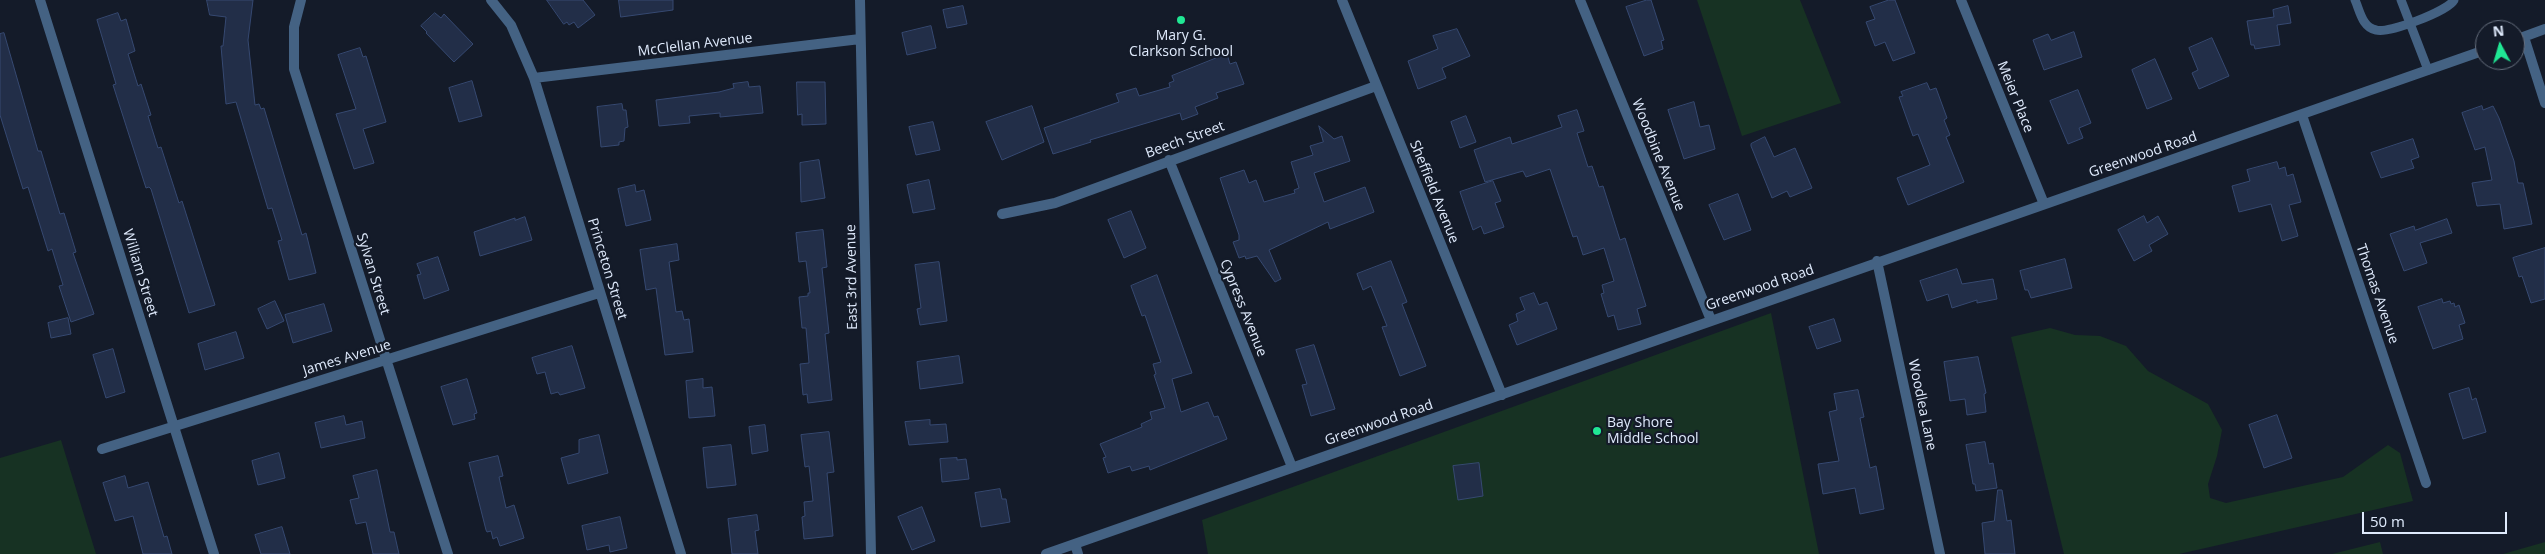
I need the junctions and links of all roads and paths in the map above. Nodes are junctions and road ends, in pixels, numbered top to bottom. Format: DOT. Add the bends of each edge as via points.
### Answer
graph roads {
  1 [pos="40,0"];
  2 [pos="301,0"];
  3 [pos="491,0"];
  4 [pos="860,0"];
  5 [pos="1342,0"];
  6 [pos="1580,0"];
  7 [pos="1961,0"];
  8 [pos="2355,0"];
  9 [pos="2401,0"];
  10 [pos="2454,0"];
  11 [pos="2410,22"];
  12 [pos="2545,29"];
  13 [pos="2525,36"];
  14 [pos="860,39"];
  15 [pos="2525,53"];
  16 [pos="2475,54"];
  17 [pos="2428,70"];
  18 [pos="534,78"];
  19 [pos="1376,86"];
  20 [pos="2545,103"];
  21 [pos="2302,115"];
  22 [pos="1169,160"];
  23 [pos="2044,204"];
  24 [pos="1002,214"];
  25 [pos="1877,262"];
  26 [pos="599,293"];
  27 [pos="1711,320"];
  28 [pos="386,361"];
  29 [pos="1502,395"];
  30 [pos="173,425"];
  31 [pos="102,449"];
  32 [pos="1292,467"];
  33 [pos="2426,483"];
  34 [pos="1077,549"];
  35 [pos="214,554"];
  36 [pos="448,554"];
  37 [pos="681,554"];
  38 [pos="871,554"];
  39 [pos="1046,554"];
  40 [pos="1940,554"];
  1 -- 30 [label="street, William Street"];
  2 -- 28 [label="street, Sylvan Street" via="294,27 294,69"];
  3 -- 18 [label="street, Princeton Street" via="511,25"];
  4 -- 14 [label="street, East 3rd Avenue"];
  5 -- 19 [label="street, Sheffield Avenue"];
  6 -- 27 [label="street, Woodbine Avenue"];
  7 -- 23 [label="street, Meier Place"];
  8 -- 11 [label="lane" via="2365,24 2376,31"];
  9 -- 11 [label="lane"];
  10 -- 11 [label="lane" via="2434,14"];
  11 -- 17 [label="lane"];
  12 -- 13 [label="street"];
  14 -- 18 [label="street, McClellan Avenue"];
  14 -- 38 [label="street, East 3rd Avenue"];
  15 -- 20 [label="street"];
  16 -- 17 [label="street, Greenwood Road"];
  17 -- 21 [label="street, Greenwood Road"];
  18 -- 26 [label="street, Princeton Street"];
  19 -- 22 [label="street, Beech Street"];
  19 -- 29 [label="street, Sheffield Avenue"];
  21 -- 23 [label="street, Greenwood Road"];
  21 -- 33 [label="street, Thomas Avenue"];
  22 -- 24 [label="street, Beech Street" via="1055,203"];
  22 -- 32 [label="street, Cypress Avenue"];
  23 -- 25 [label="street, Greenwood Road"];
  25 -- 27 [label="street, Greenwood Road"];
  25 -- 40 [label="street, Woodlea Lane"];
  26 -- 28 [label="street, James Avenue"];
  26 -- 37 [label="street, Princeton Street"];
  27 -- 29 [label="street, Greenwood Road"];
  28 -- 30 [label="street, James Avenue"];
  28 -- 36 [label="street, Sylvan Street"];
  29 -- 32 [label="street, Greenwood Road"];
  30 -- 31 [label="street, James Avenue"];
  30 -- 35 [label="street, William Street"];
  32 -- 34 [label="street, Greenwood Road"];
  34 -- 39 [label="street, Greenwood Road"];
}
